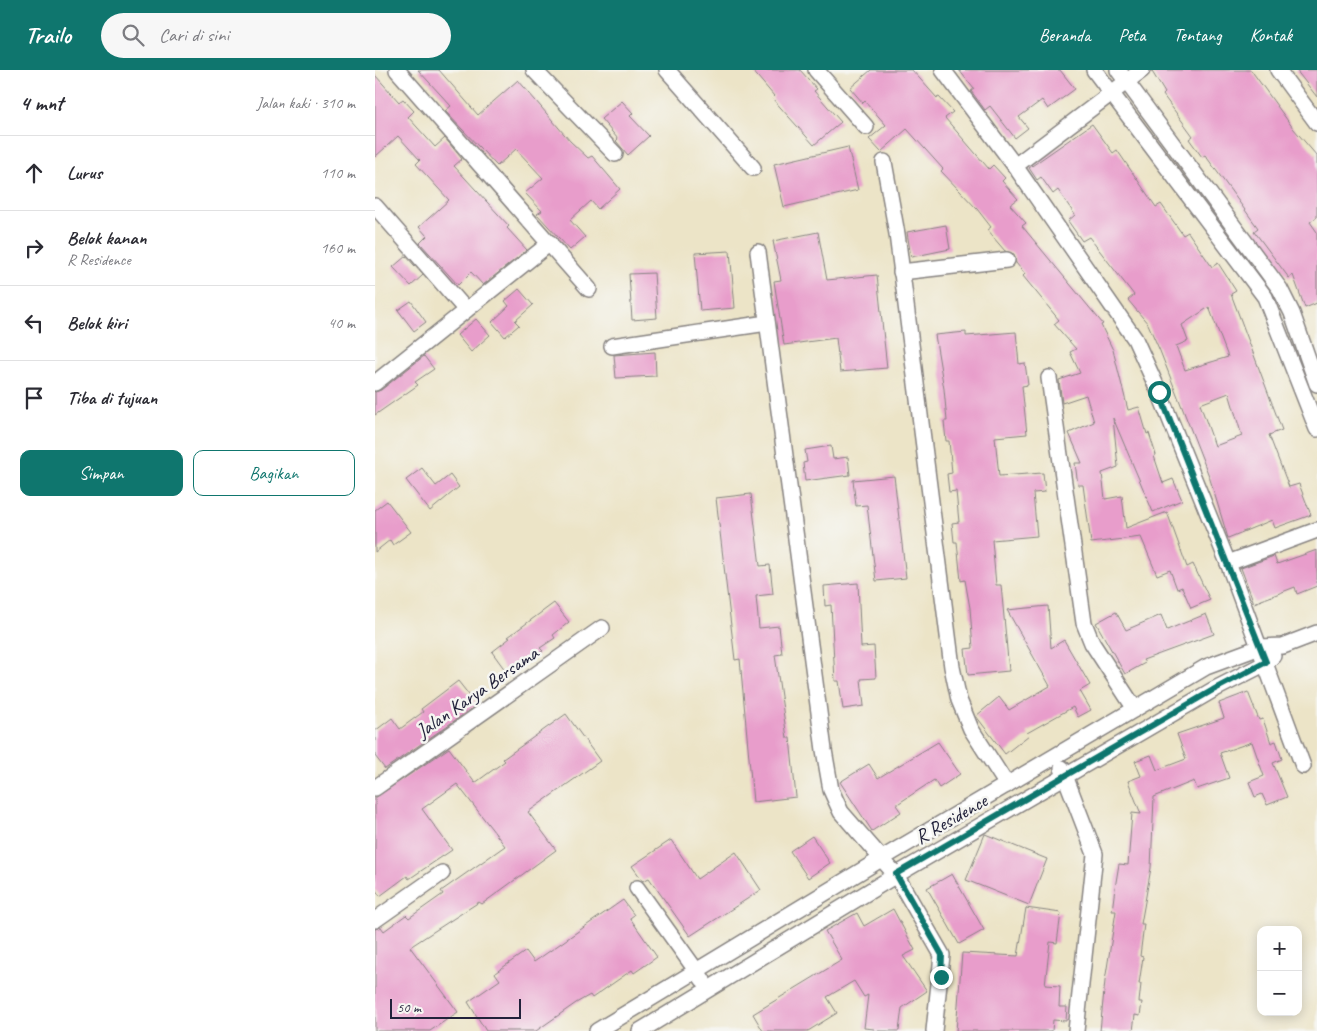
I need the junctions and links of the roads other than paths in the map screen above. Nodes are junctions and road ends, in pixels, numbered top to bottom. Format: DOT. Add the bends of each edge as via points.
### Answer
graph roads {
  1 [pos="397,70"];
  2 [pos="534,70"];
  3 [pos="667,70"];
  4 [pos="816,70"];
  5 [pos="943,70"];
  6 [pos="1094,70"];
  7 [pos="1142,70"];
  8 [pos="1278,70"];
  9 [pos="1122,76"];
  10 [pos="1111,94"];
  11 [pos="1317,123"];
  12 [pos="866,127"];
  13 [pos="615,154"];
  14 [pos="884,162"];
  15 [pos="1015,166"];
  16 [pos="753,168"];
  17 [pos="375,206"];
  18 [pos="550,243"];
  19 [pos="758,252"];
  20 [pos="1007,260"];
  21 [pos="901,272"];
  22 [pos="589,289"];
  23 [pos="467,310"];
  24 [pos="1292,313"];
  25 [pos="1273,318"];
  26 [pos="767,323"];
  27 [pos="612,346"];
  28 [pos="1049,378"];
  29 [pos="375,383"];
  30 [pos="1317,384"];
  31 [pos="1317,429"];
  32 [pos="1317,530"];
  33 [pos="1228,563"];
  34 [pos="602,628"];
  35 [pos="1317,633"];
  36 [pos="1283,646"];
  37 [pos="1260,647"];
  38 [pos="1266,662"];
  39 [pos="1135,709"];
  40 [pos="1055,756"];
  41 [pos="1303,766"];
  42 [pos="1066,776"];
  43 [pos="1007,785"];
  44 [pos="375,788"];
  45 [pos="881,858"];
  46 [pos="442,873"];
  47 [pos="896,874"];
  48 [pos="637,888"];
  49 [pos="375,920"];
  50 [pos="697,972"];
  51 [pos="710,989"];
  52 [pos="597,1031"];
  53 [pos="640,1031"];
  54 [pos="934,1031"];
  55 [pos="1076,1031"];
  1 -- 18 [label="street"];
  2 -- 13 [label="street"];
  3 -- 16 [label="street"];
  4 -- 12 [label="street"];
  5 -- 15 [label="street"];
  6 -- 10 [label="street"];
  7 -- 9 [label="street"];
  8 -- 11 [label="street"];
  9 -- 10 [label="street"];
  9 -- 24 [label="street" via="1280,290"];
  10 -- 15 [label="street"];
  10 -- 25 [label="street" via="1265,297"];
  14 -- 21 [label="street"];
  15 -- 33 [label="street" via="1135,340"];
  17 -- 23 [label="street"];
  18 -- 22 [label="street"];
  18 -- 23 [label="street"];
  19 -- 26 [label="street"];
  20 -- 21 [label="street"];
  21 -- 43 [label="street" via="952,667 959,700 971,729"];
  23 -- 29 [label="street"];
  24 -- 25 [label="street"];
  24 -- 30 [label="street"];
  25 -- 31 [label="street"];
  26 -- 27 [label="street"];
  26 -- 45 [label="street" via="831,790 841,812"];
  28 -- 39 [label="street" via="1084,623 1092,643"];
  32 -- 33 [label="street"];
  33 -- 37 [label="street"];
  34 -- 44 [label="street, Jalan Karya Bersama"];
  35 -- 36 [label="street"];
  36 -- 37 [label="street"];
  36 -- 38 [label="street, R Residence"];
  37 -- 38 [label="street"];
  37 -- 39 [label="street" via="1205,667"];
  38 -- 41 [label="street"];
  38 -- 42 [label="street, R Residence"];
  39 -- 40 [label="street"];
  40 -- 42 [label="street"];
  40 -- 43 [label="street"];
  42 -- 47 [label="street, R Residence"];
  42 -- 55 [label="street" via="1095,854"];
  43 -- 45 [label="street"];
  45 -- 47 [label="street"];
  45 -- 50 [label="street"];
  46 -- 49 [label="street"];
  47 -- 51 [label="street, R Residence"];
  47 -- 54 [label="street" via="942,955"];
  48 -- 50 [label="street"];
  50 -- 51 [label="street"];
  50 -- 52 [label="street"];
  51 -- 53 [label="street, R Residence"];
}
